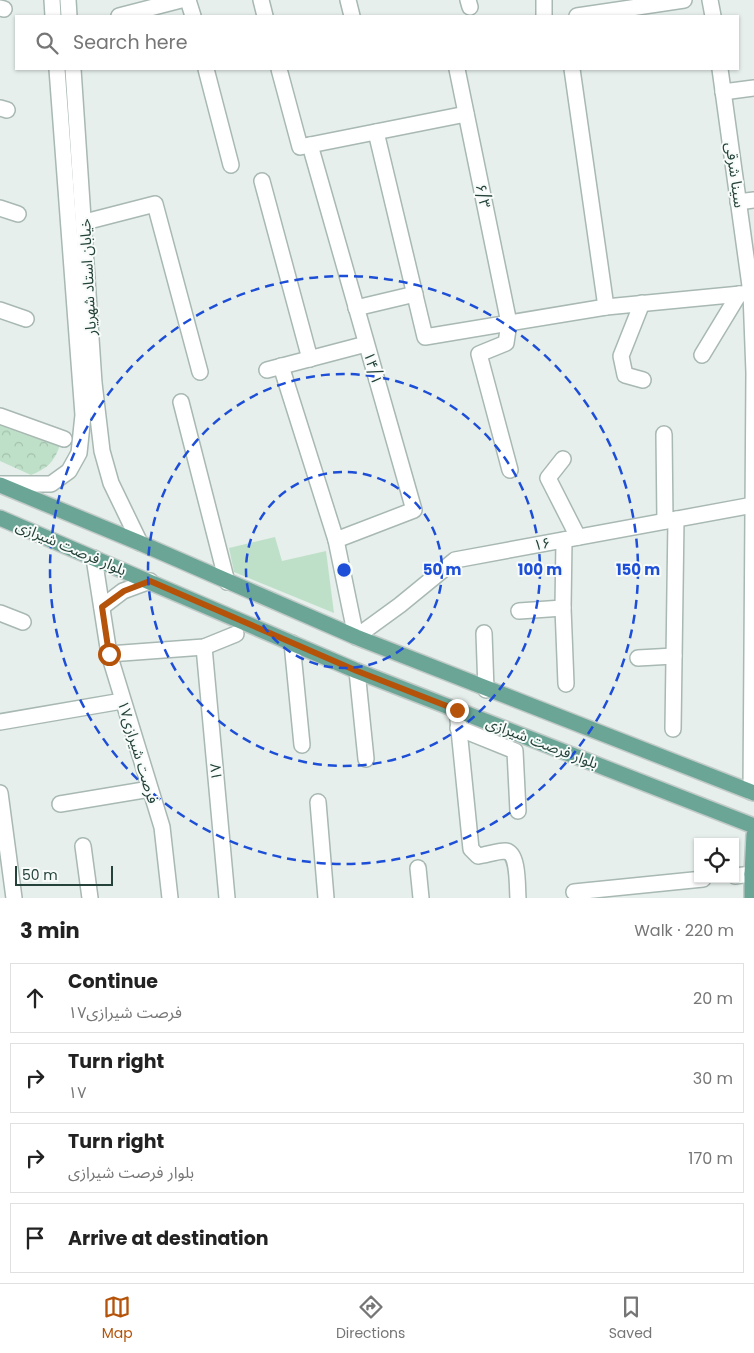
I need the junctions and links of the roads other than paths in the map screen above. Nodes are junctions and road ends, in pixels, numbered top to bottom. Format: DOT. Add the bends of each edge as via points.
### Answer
graph roads {
  1 [pos="52,0"];
  2 [pos="68,0"];
  3 [pos="181,0"];
  4 [pos="188,0"];
  5 [pos="261,0"];
  6 [pos="348,0"];
  7 [pos="544,0"];
  8 [pos="684,0"];
  9 [pos="710,0"];
  10 [pos="158,3"];
  11 [pos="53,15"];
  12 [pos="69,15"];
  13 [pos="122,15"];
  14 [pos="192,15"];
  15 [pos="265,15"];
  16 [pos="352,15"];
  17 [pos="544,15"];
  18 [pos="584,15"];
  19 [pos="713,15"];
  20 [pos="57,70"];
  21 [pos="73,70"];
  22 [pos="206,70"];
  23 [pos="279,70"];
  24 [pos="457,70"];
  25 [pos="572,70"];
  26 [pos="720,70"];
  27 [pos="754,88"];
  28 [pos="723,92"];
  29 [pos="466,114"];
  30 [pos="376,132"];
  31 [pos="305,146"];
  32 [pos="231,165"];
  33 [pos="262,181"];
  34 [pos="754,200"];
  35 [pos="738,202"];
  36 [pos="0,208"];
  37 [pos="18,214"];
  38 [pos="85,222"];
  39 [pos="749,247"];
  40 [pos="415,294"];
  41 [pos="745,294"];
  42 [pos="642,303"];
  43 [pos="606,307"];
  44 [pos="356,308"];
  45 [pos="0,310"];
  46 [pos="26,319"];
  47 [pos="508,323"];
  48 [pos="366,344"];
  49 [pos="702,355"];
  50 [pos="310,359"];
  51 [pos="200,372"];
  52 [pos="754,373"];
  53 [pos="643,380"];
  54 [pos="181,402"];
  55 [pos="0,416"];
  56 [pos="664,434"];
  57 [pos="64,439"];
  58 [pos="563,459"];
  59 [pos="510,470"];
  60 [pos="0,484"];
  61 [pos="753,501"];
  62 [pos="0,518"];
  63 [pos="671,520"];
  64 [pos="571,539"];
  65 [pos="336,540"];
  66 [pos="140,543"];
  67 [pos="94,558"];
  68 [pos="150,581"];
  69 [pos="226,582"];
  70 [pos="102,607"];
  71 [pos="563,608"];
  72 [pos="519,611"];
  73 [pos="0,613"];
  74 [pos="23,622"];
  75 [pos="484,633"];
  76 [pos="236,634"];
  77 [pos="356,637"];
  78 [pos="292,643"];
  79 [pos="204,646"];
  80 [pos="109,654"];
  81 [pos="674,656"];
  82 [pos="638,658"];
  83 [pos="357,671"];
  84 [pos="566,684"];
  85 [pos="486,690"];
  86 [pos="122,701"];
  87 [pos="753,702"];
  88 [pos="457,710"];
  89 [pos="0,722"];
  90 [pos="458,728"];
  91 [pos="673,729"];
  92 [pos="510,731"];
  93 [pos="302,745"];
  94 [pos="515,751"];
  95 [pos="366,759"];
  96 [pos="150,789"];
  97 [pos="753,792"];
  98 [pos="0,795"];
  99 [pos="318,802"];
  100 [pos="60,804"];
  101 [pos="518,811"];
  102 [pos="754,826"];
  103 [pos="754,835"];
  104 [pos="83,846"];
  105 [pos="418,868"];
  106 [pos="753,874"];
  107 [pos="739,876"];
  108 [pos="694,880"];
  109 [pos="574,892"];
  110 [pos="14,898"];
  111 [pos="90,898"];
  112 [pos="170,898"];
  113 [pos="227,898"];
  114 [pos="326,898"];
  115 [pos="420,898"];
  116 [pos="518,898"];
  117 [pos="752,898"];
  1 -- 11 [label="street"];
  2 -- 12 [label="street"];
  3 -- 10 [label="street"];
  4 -- 14 [label="street"];
  5 -- 15 [label="street"];
  6 -- 16 [label="street"];
  7 -- 17 [label="street"];
  8 -- 18 [label="street"];
  9 -- 19 [label="street"];
  10 -- 13 [label="street"];
  20 -- 60 [label="street, خیابان استاد شهریار" via="83,415 79,453 69,471 51,484"];
  21 -- 38 [label="street, خیابان استاد شهریار"];
  22 -- 32 [label="street"];
  23 -- 31 [label="street, ۱۴/۱"];
  24 -- 29 [label="street, ۶/۳"];
  25 -- 43 [label="street"];
  26 -- 28 [label="street, سینا شرقی"];
  27 -- 28 [label="street"];
  28 -- 35 [label="street, سینا شرقی"];
  29 -- 30 [label="street"];
  29 -- 47 [label="street, ۶/۳"];
  30 -- 31 [label="street"];
  30 -- 40 [label="street"];
  31 -- 44 [label="street, ۱۴/۱"];
  33 -- 50 [label="street"];
  34 -- 35 [label="street"];
  35 -- 39 [label="street, سینا شرقی"];
  36 -- 37 [label="street"];
  38 -- 51 [label="street" via="155,204"];
  38 -- 66 [label="street, خیابان استاد شهریار" via="94,383 102,451 111,483"];
  39 -- 41 [label="street, سینا شرقی"];
  40 -- 44 [label="street"];
  40 -- 47 [label="street" via="424,336"];
  41 -- 42 [label="street"];
  41 -- 49 [label="street"];
  41 -- 52 [label="street, سینا شرقی"];
  42 -- 43 [label="street"];
  42 -- 53 [label="street" via="621,356 625,375"];
  43 -- 47 [label="street"];
  44 -- 48 [label="street, ۱۴/۱"];
  45 -- 46 [label="street"];
  47 -- 59 [label="street" via="506,343 479,354"];
  48 -- 50 [label="street"];
  48 -- 65 [label="street, ۱۴/۱" via="414,510"];
  50 -- 65 [label="street" via="274,368"];
  52 -- 61 [label="street, سینا شرقی"];
  54 -- 69 [label="street"];
  55 -- 57 [label="street"];
  56 -- 63 [label="street"];
  58 -- 64 [label="street" via="548,478"];
  60 -- 66 [label="main road, بلوار فرصت شیرازی"];
  61 -- 63 [label="street, ۱۶"];
  61 -- 87 [label="street, سینا شرقی"];
  62 -- 67 [label="main road, بلوار فرصت شیرازی"];
  63 -- 64 [label="street, ۱۶"];
  63 -- 81 [label="street"];
  64 -- 71 [label="street"];
  64 -- 77 [label="street, ۱۶" via="455,560"];
  65 -- 77 [label="street"];
  66 -- 69 [label="main road, بلوار فرصت شیرازی"];
  67 -- 68 [label="main road, بلوار فرصت شیرازی"];
  67 -- 70 [label="street, ۱۷فرصت شیرازی"];
  68 -- 70 [label="street" via="124,591"];
  68 -- 78 [label="main road, بلوار فرصت شیرازی"];
  69 -- 77 [label="main road, بلوار فرصت شیرازی"];
  70 -- 80 [label="street, ۱۷فرصت شیرازی"];
  71 -- 72 [label="street"];
  71 -- 84 [label="street"];
  73 -- 74 [label="street"];
  75 -- 85 [label="street"];
  76 -- 79 [label="street"];
  77 -- 85 [label="main road, بلوار فرصت شیرازی"];
  78 -- 83 [label="main road, بلوار فرصت شیرازی"];
  78 -- 93 [label="street"];
  79 -- 80 [label="street"];
  79 -- 113 [label="street, ۱۷"];
  80 -- 86 [label="street, ۱۷فرصت شیرازی"];
  81 -- 82 [label="street"];
  81 -- 91 [label="street"];
  83 -- 88 [label="main road, بلوار فرصت شیرازی"];
  83 -- 95 [label="street"];
  85 -- 97 [label="main road, بلوار فرصت شیرازی"];
  86 -- 89 [label="street"];
  86 -- 96 [label="street, ۱۷فرصت شیرازی"];
  87 -- 97 [label="street, سینا شرقی"];
  88 -- 90 [label="street"];
  88 -- 92 [label="main road, بلوار فرصت شیرازی"];
  90 -- 94 [label="street"];
  90 -- 116 [label="street" via="470,849 478,856 510,852 514,858"];
  92 -- 94 [label="street"];
  92 -- 102 [label="main road, بلوار فرصت شیرازی"];
  94 -- 101 [label="street"];
  96 -- 100 [label="street"];
  96 -- 112 [label="street, ۱۷فرصت شیرازی" via="162,827"];
  98 -- 110 [label="street"];
  99 -- 114 [label="street"];
  103 -- 106 [label="main road"];
  104 -- 111 [label="street"];
  105 -- 115 [label="street"];
  106 -- 107 [label="street"];
  106 -- 117 [label="main road"];
  108 -- 109 [label="street"];
}
